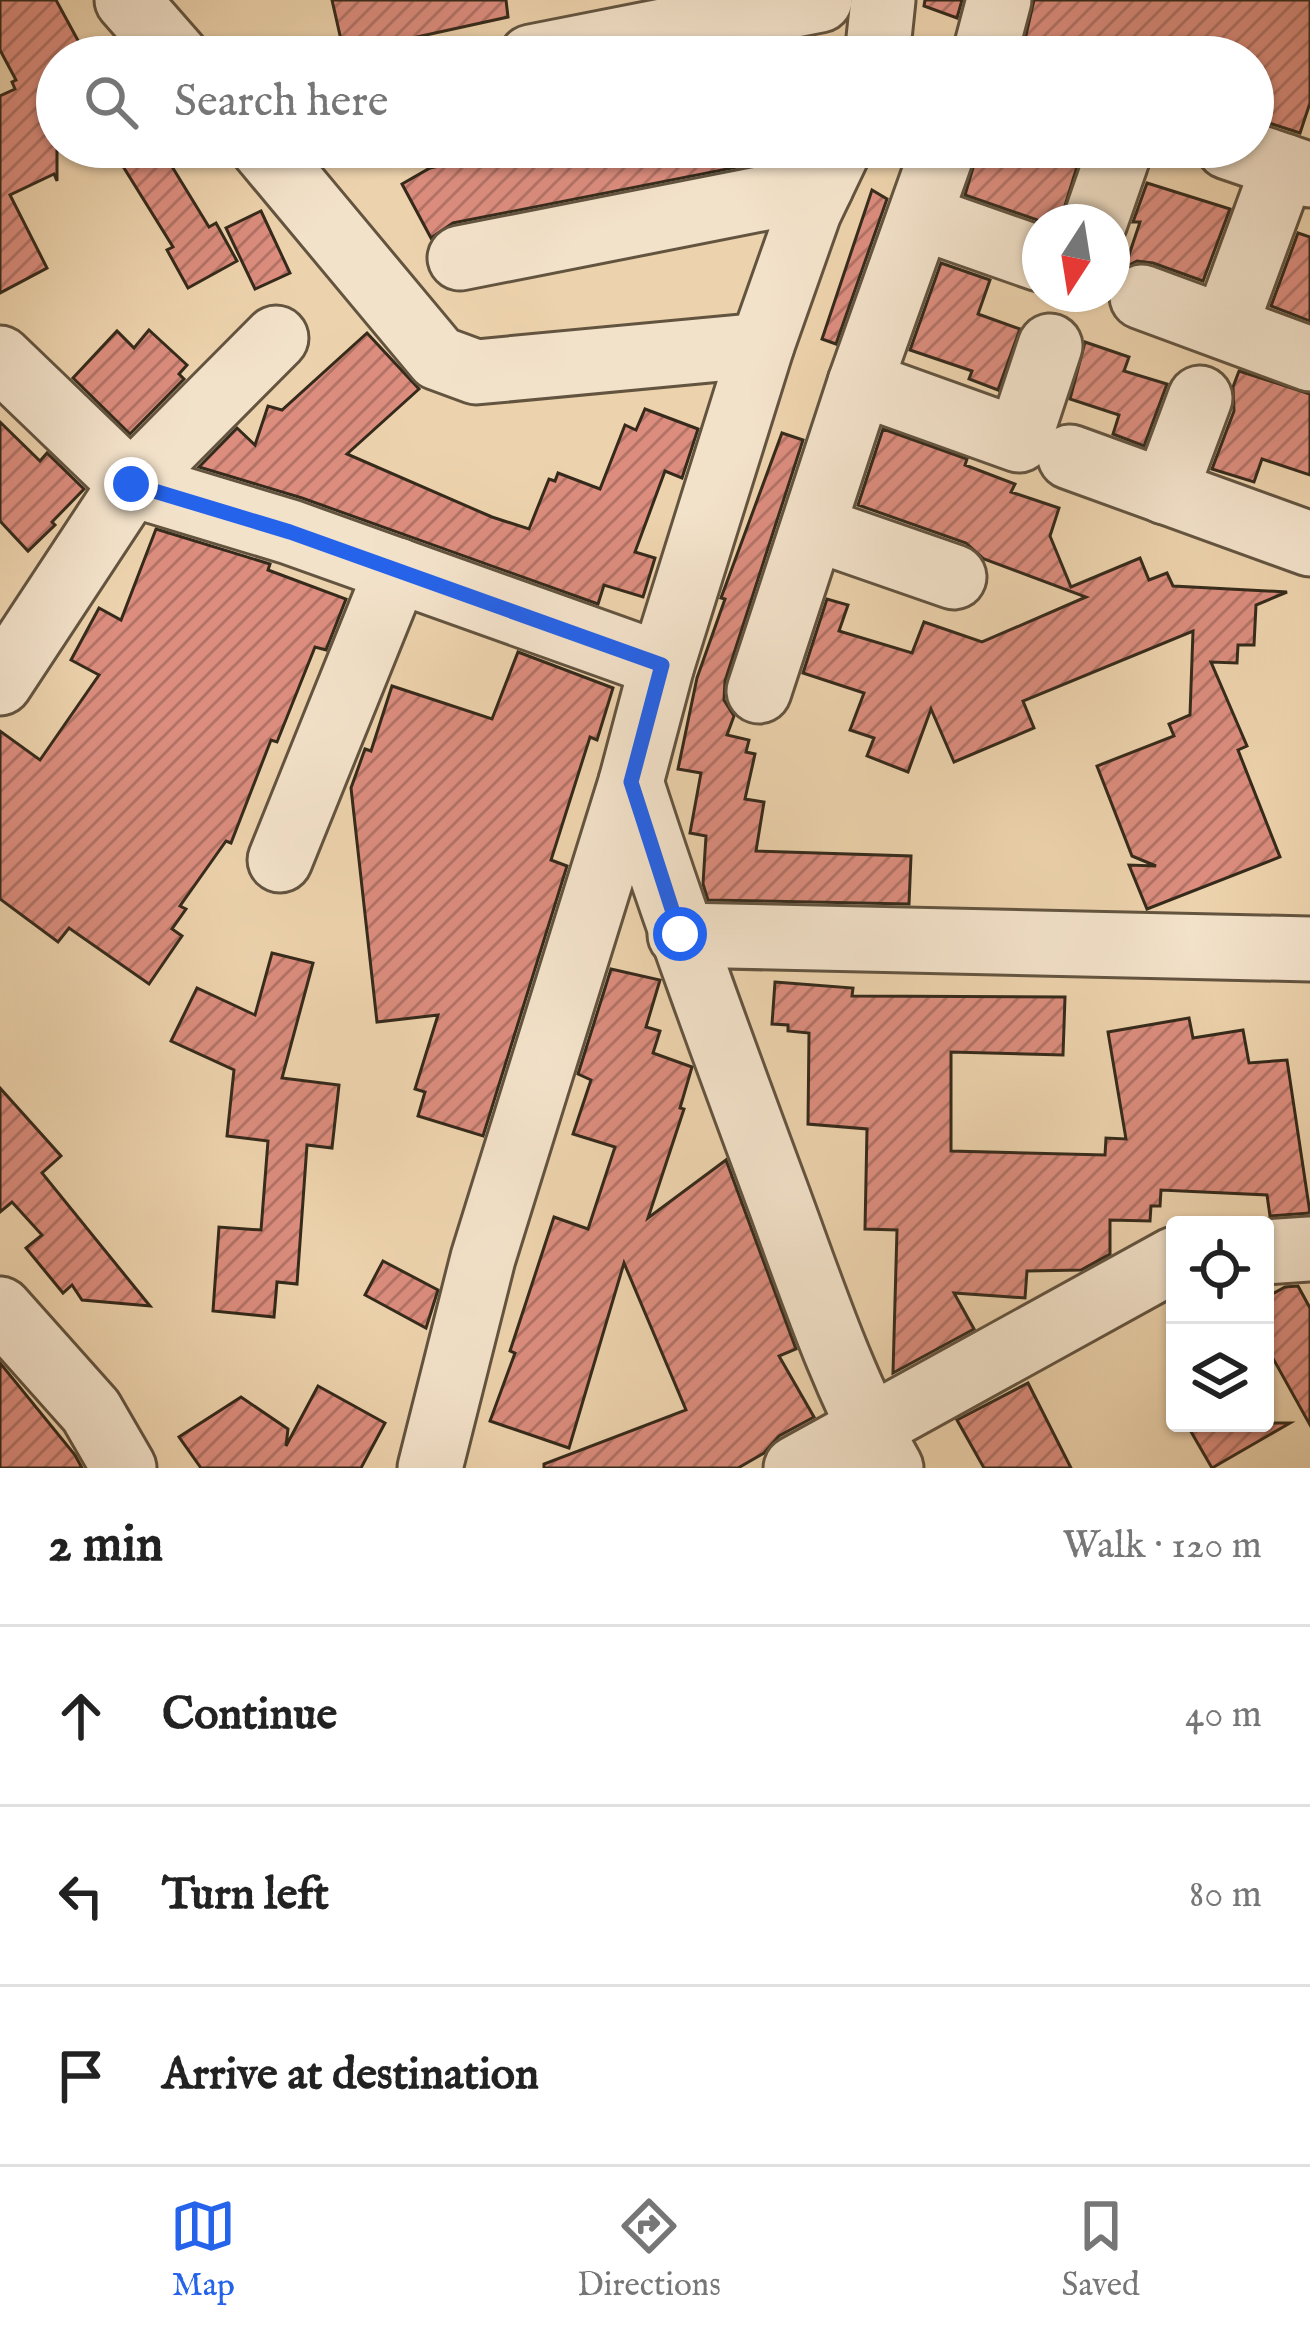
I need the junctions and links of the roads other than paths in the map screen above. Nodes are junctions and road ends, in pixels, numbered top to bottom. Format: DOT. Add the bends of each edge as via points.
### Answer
graph roads {
  1 [pos="127,0"];
  2 [pos="820,0"];
  3 [pos="883,0"];
  4 [pos="999,0"];
  5 [pos="159,36"];
  6 [pos="637,36"];
  7 [pos="879,36"];
  8 [pos="989,36"];
  9 [pos="280,168"];
  10 [pos="826,168"];
  11 [pos="830,168"];
  12 [pos="937,168"];
  13 [pos="1114,168"];
  14 [pos="1273,168"];
  15 [pos="1101,204"];
  16 [pos="920,217"];
  17 [pos="1022,253"];
  18 [pos="460,258"];
  19 [pos="1142,297"];
  20 [pos="1226,327"];
  21 [pos="275,338"];
  22 [pos="762,345"];
  23 [pos="1050,346"];
  24 [pos="0,358"];
  25 [pos="1310,359"];
  26 [pos="860,383"];
  27 [pos="1200,398"];
  28 [pos="1070,458"];
  29 [pos="131,484"];
  30 [pos="1165,492"];
  31 [pos="813,528"];
  32 [pos="1307,532"];
  33 [pos="397,570"];
  34 [pos="954,577"];
  35 [pos="662,665"];
  36 [pos="0,683"];
  37 [pos="759,691"];
  38 [pos="631,782"];
  39 [pos="280,860"];
  40 [pos="680,934"];
  41 [pos="1310,949"];
  42 [pos="1310,1250"];
  43 [pos="1274,1252"];
  44 [pos="1166,1265"];
  45 [pos="0,1309"];
  46 [pos="880,1448"];
  47 [pos="124,1468"];
  48 [pos="430,1468"];
  49 [pos="796,1468"];
  1 -- 5 [label="street"];
  2 -- 6 [label="street"];
  3 -- 7 [label="street"];
  4 -- 8 [label="street"];
  9 -- 22 [label="street" via="438,358 476,372"];
  10 -- 18 [label="street"];
  11 -- 22 [label="street"];
  12 -- 16 [label="street"];
  13 -- 15 [label="street"];
  14 -- 20 [label="street"];
  16 -- 17 [label="street"];
  16 -- 26 [label="street"];
  19 -- 20 [label="street"];
  20 -- 25 [label="street"];
  21 -- 29 [label="street"];
  22 -- 35 [label="street"];
  23 -- 26 [label="street" via="1019,440"];
  24 -- 29 [label="street"];
  26 -- 31 [label="street"];
  27 -- 30 [label="street"];
  28 -- 30 [label="street"];
  29 -- 33 [label="street"];
  29 -- 36 [label="street"];
  30 -- 32 [label="street"];
  31 -- 34 [label="street"];
  31 -- 37 [label="street"];
  33 -- 35 [label="street"];
  33 -- 39 [label="street"];
  35 -- 38 [label="street"];
  38 -- 40 [label="street"];
  38 -- 48 [label="street" via="483,1258"];
  40 -- 41 [label="street"];
  40 -- 46 [label="street" via="823,1319"];
  42 -- 43 [label="street"];
  44 -- 46 [label="street"];
  45 -- 47 [label="street" via="91,1411"];
  46 -- 49 [label="street"];
}
